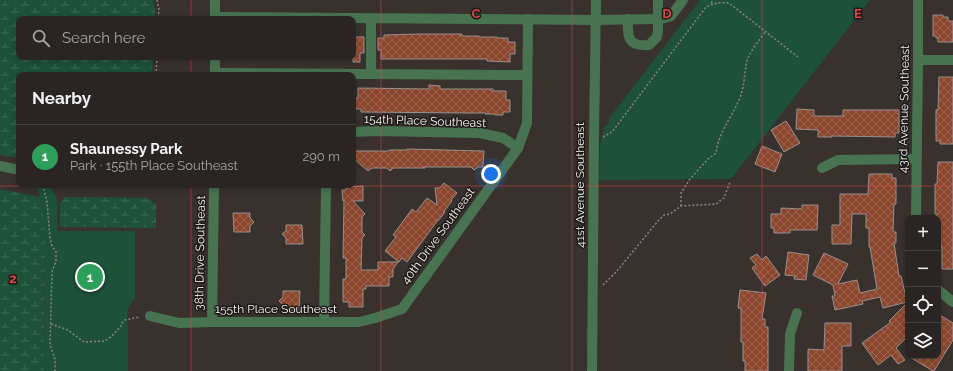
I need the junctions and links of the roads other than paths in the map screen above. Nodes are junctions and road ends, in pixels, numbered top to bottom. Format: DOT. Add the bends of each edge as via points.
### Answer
graph roads {
  1 [pos="215,0"];
  2 [pos="596,0"];
  3 [pos="658,0"];
  4 [pos="683,0"];
  5 [pos="918,1"];
  6 [pos="215,16"];
  7 [pos="356,18"];
  8 [pos="371,18"];
  9 [pos="658,18"];
  10 [pos="528,19"];
  11 [pos="628,19"];
  12 [pos="596,20"];
  13 [pos="215,60"];
  14 [pos="918,60"];
  15 [pos="953,60"];
  16 [pos="215,72"];
  17 [pos="356,74"];
  18 [pos="371,74"];
  19 [pos="528,75"];
  20 [pos="356,132"];
  21 [pos="518,148"];
  22 [pos="916,159"];
  23 [pos="0,166"];
  24 [pos="822,168"];
  25 [pos="16,169"];
  26 [pos="214,188"];
  27 [pos="326,188"];
  28 [pos="916,215"];
  29 [pos="941,292"];
  30 [pos="953,302"];
  31 [pos="402,309"];
  32 [pos="797,313"];
  33 [pos="150,316"];
  34 [pos="212,322"];
  35 [pos="324,322"];
  36 [pos="592,371"];
  37 [pos="789,371"];
  1 -- 6 [label="street"];
  2 -- 12 [label="street, 41st Avenue Southeast"];
  3 -- 9 [label="street"];
  4 -- 9 [label="street" via="670,16"];
  5 -- 14 [label="street, 43rd Avenue Southeast"];
  7 -- 8 [label="street"];
  8 -- 10 [label="street"];
  8 -- 18 [label="street"];
  9 -- 11 [label="street"];
  9 -- 11 [label="street" via="657,38 649,45 642,46 629,38"];
  10 -- 12 [label="street"];
  10 -- 19 [label="street, 40th Drive Southeast"];
  11 -- 12 [label="street"];
  12 -- 36 [label="street, 41st Avenue Southeast"];
  13 -- 16 [label="street"];
  14 -- 15 [label="street"];
  14 -- 22 [label="street, 43rd Avenue Southeast"];
  17 -- 18 [label="street"];
  18 -- 19 [label="street"];
  19 -- 21 [label="street, 40th Drive Southeast" via="527,124"];
  20 -- 21 [label="street, 154th Place Southeast" via="480,133 503,138"];
  21 -- 31 [label="street, 40th Drive Southeast"];
  22 -- 24 [label="street" via="838,160"];
  22 -- 28 [label="street, 43rd Avenue Southeast"];
  23 -- 25 [label="street"];
  26 -- 34 [label="street, 38th Drive Southeast"];
  27 -- 35 [label="street"];
  29 -- 30 [label="street"];
  31 -- 35 [label="street, 155th Place Southeast" via="359,322"];
  32 -- 37 [label="street" via="790,334"];
  33 -- 34 [label="street, 155th Place Southeast" via="179,323"];
  34 -- 35 [label="street, 155th Place Southeast"];
}
